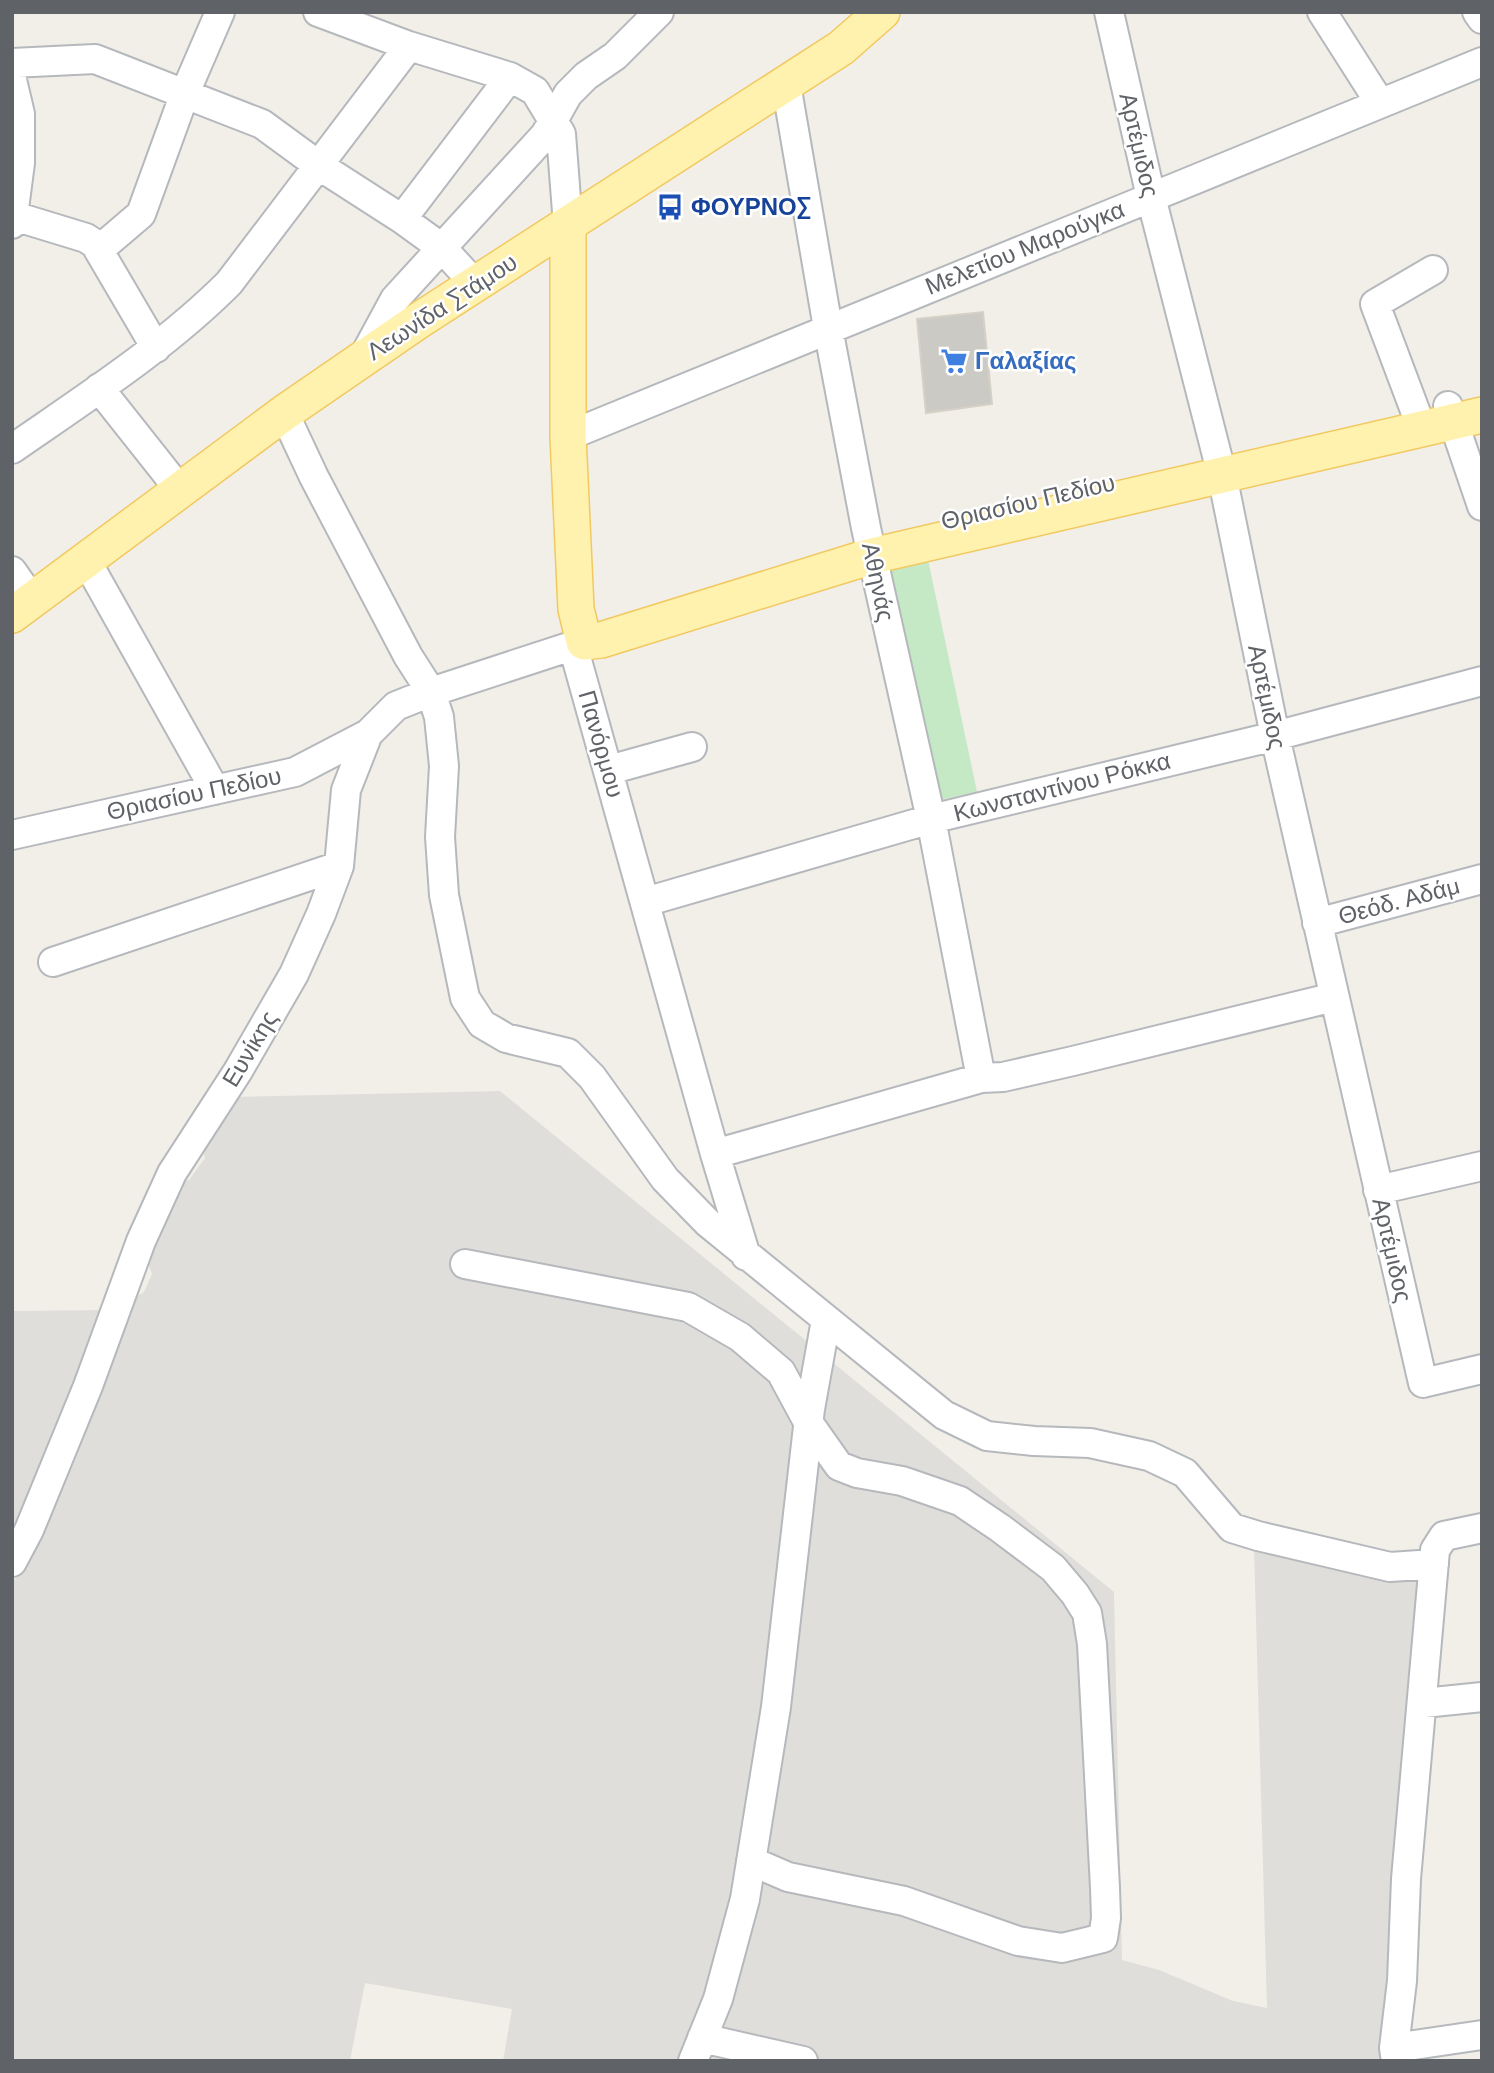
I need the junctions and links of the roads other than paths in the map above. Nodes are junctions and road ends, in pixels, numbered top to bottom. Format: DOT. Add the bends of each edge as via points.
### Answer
graph roads {
  1 [pos="220,12"];
  2 [pos="318,12"];
  3 [pos="659,12"];
  4 [pos="882,12"];
  5 [pos="1109,12"];
  6 [pos="1322,12"];
  7 [pos="1477,12"];
  8 [pos="1482,19"];
  9 [pos="358,20"];
  10 [pos="410,47"];
  11 [pos="1482,62"];
  12 [pos="12,63"];
  13 [pos="510,77"];
  14 [pos="12,80"];
  15 [pos="786,84"];
  16 [pos="185,93"];
  17 [pos="1380,103"];
  18 [pos="552,119"];
  19 [pos="318,165"];
  20 [pos="1151,197"];
  21 [pos="402,219"];
  22 [pos="13,220"];
  23 [pos="568,225"];
  24 [pos="442,247"];
  25 [pos="100,249"];
  26 [pos="1433,270"];
  27 [pos="475,284"];
  28 [pos="828,328"];
  29 [pos="156,348"];
  30 [pos="362,359"];
  31 [pos="100,388"];
  32 [pos="1482,398"];
  33 [pos="285,413"];
  34 [pos="1450,414"];
  35 [pos="568,436"];
  36 [pos="12,449"];
  37 [pos="1221,467"];
  38 [pos="179,489"];
  39 [pos="1482,506"];
  40 [pos="870,547"];
  41 [pos="87,562"];
  42 [pos="12,571"];
  43 [pos="23,608"];
  44 [pos="579,639"];
  45 [pos="1482,681"];
  46 [pos="431,692"];
  47 [pos="368,734"];
  48 [pos="1275,736"];
  49 [pos="692,747"];
  50 [pos="609,770"];
  51 [pos="215,790"];
  52 [pos="931,819"];
  53 [pos="12,835"];
  54 [pos="339,866"];
  55 [pos="1482,879"];
  56 [pos="645,902"];
  57 [pos="1317,923"];
  58 [pos="53,962"];
  59 [pos="1334,997"];
  60 [pos="981,1078"];
  61 [pos="715,1154"];
  62 [pos="1482,1166"];
  63 [pos="1378,1190"];
  64 [pos="747,1256"];
  65 [pos="465,1264"];
  66 [pos="826,1320"];
  67 [pos="1482,1369"];
  68 [pos="808,1422"];
  69 [pos="1482,1528"];
  70 [pos="12,1562"];
  71 [pos="1434,1564"];
  72 [pos="1482,1696"];
  73 [pos="1423,1703"];
  74 [pos="751,1861"];
  75 [pos="1482,2035"];
  76 [pos="698,2049"];
  77 [pos="1395,2054"];
  78 [pos="803,2061"];
  1 -- 16 [label="street"];
  2 -- 9 [label="street"];
  3 -- 18 [label="street" via="615,56 586,76"];
  4 -- 15 [label="main road, Λεωνίδα Στάμου" via="841,48"];
  5 -- 20 [label="street, Αρτέμιδος"];
  6 -- 17 [label="street"];
  7 -- 8 [label="street"];
  9 -- 10 [label="street"];
  10 -- 13 [label="street"];
  10 -- 19 [label="street"];
  11 -- 17 [label="street, Μελετίου Μαρούγκα"];
  12 -- 16 [label="street" via="95,59"];
  13 -- 18 [label="street" via="534,91"];
  13 -- 21 [label="street"];
  14 -- 22 [label="street" via="20,114"];
  15 -- 23 [label="main road, Λεωνίδα Στάμου"];
  15 -- 28 [label="street, Αθηνάς"];
  16 -- 19 [label="street" via="262,124"];
  16 -- 25 [label="street" via="141,214"];
  17 -- 20 [label="street, Μελετίου Μαρούγκα"];
  18 -- 23 [label="street" via="561,134"];
  18 -- 24 [label="street" via="545,135"];
  19 -- 21 [label="street"];
  19 -- 29 [label="street" via="229,283"];
  20 -- 28 [label="street, Μελετίου Μαρούγκα"];
  20 -- 37 [label="street, Αρτέμιδος"];
  21 -- 24 [label="street"];
  22 -- 25 [label="street" via="86,238"];
  23 -- 27 [label="main road, Λεωνίδα Στάμου"];
  23 -- 35 [label="main road, Πανόρμου"];
  24 -- 27 [label="street"];
  24 -- 30 [label="street" via="395,299"];
  25 -- 29 [label="street"];
  26 -- 34 [label="street" via="1375,304"];
  27 -- 30 [label="main road, Λεωνίδα Στάμου"];
  28 -- 35 [label="street, Μελετίου Μαρούγκα"];
  28 -- 40 [label="street, Αθηνάς"];
  29 -- 31 [label="street"];
  30 -- 33 [label="main road, Λεωνίδα Στάμου"];
  31 -- 36 [label="street"];
  31 -- 38 [label="street"];
  32 -- 34 [label="main road, Θριασίου Πεδίου"];
  33 -- 38 [label="main road, Λεωνίδα Στάμου"];
  33 -- 46 [label="street" via="345,537"];
  34 -- 37 [label="main road, Θριασίου Πεδίου"];
  34 -- 39 [label="street"];
  35 -- 44 [label="main road, Πανόρμου"];
  37 -- 40 [label="main road, Θριασίου Πεδίου"];
  37 -- 48 [label="street, Αρτέμιδος"];
  38 -- 41 [label="main road, Λεωνίδα Στάμου"];
  40 -- 44 [label="main road, Θριασίου Πεδίου" via="601,640"];
  40 -- 52 [label="street, Αθηνάς"];
  41 -- 43 [label="main road, Λεωνίδα Στάμου"];
  41 -- 51 [label="street"];
  42 -- 43 [label="street"];
  44 -- 46 [label="street, Ευνίκης"];
  44 -- 50 [label="street, Πανόρμου"];
  45 -- 48 [label="street, Κωνσταντίνου Ρόκκα"];
  46 -- 47 [label="street, Ευνίκης" via="396,706"];
  46 -- 64 [label="street" via="439,716 444,766 440,837 444,895 465,998 482,1024 506,1038 568,1053 592,1077 665,1179"];
  47 -- 51 [label="street, Θριασίου Πεδίου" via="295,772"];
  47 -- 54 [label="street, Ευνίκης" via="346,790"];
  48 -- 52 [label="street, Κωνσταντίνου Ρόκκα"];
  48 -- 57 [label="street, Αρτέμιδος"];
  49 -- 50 [label="street"];
  50 -- 56 [label="street, Πανόρμου"];
  51 -- 53 [label="street, Θριασίου Πεδίου"];
  52 -- 56 [label="street, Κωνσταντίνου Ρόκκα"];
  52 -- 60 [label="street, Αθηνάς"];
  54 -- 58 [label="street"];
  54 -- 70 [label="street, Ευνίκης" via="295,974 172,1173 141,1241 34,1518"];
  55 -- 57 [label="street, Θεόδ. Αδάμ"];
  56 -- 61 [label="street, Πανόρμου"];
  57 -- 59 [label="street, Αρτέμιδος"];
  59 -- 60 [label="street" via="1062,1064"];
  59 -- 63 [label="street, Αρτέμιδος"];
  60 -- 61 [label="street"];
  61 -- 64 [label="street, Πανόρμου"];
  62 -- 63 [label="street"];
  63 -- 67 [label="street, Αρτέμιδος" via="1423,1383"];
  64 -- 66 [label="street"];
  65 -- 68 [label="street" via="688,1307 740,1337 781,1372"];
  66 -- 68 [label="street"];
  66 -- 71 [label="street" via="944,1415 988,1436 1090,1443 1149,1456 1185,1473 1232,1528 1390,1567"];
  68 -- 74 [label="street" via="776,1707"];
  68 -- 74 [label="street" via="839,1466 960,1501 1000,1528 1053,1568 1087,1613 1106,1908 1104,1938 1062,1948 1018,1941 904,1901 788,1877"];
  69 -- 71 [label="street" via="1444,1536 1435,1550"];
  71 -- 73 [label="street"];
  72 -- 73 [label="street"];
  73 -- 77 [label="street"];
  74 -- 76 [label="street" via="718,1999"];
  75 -- 77 [label="street"];
  76 -- 78 [label="street"];
}
